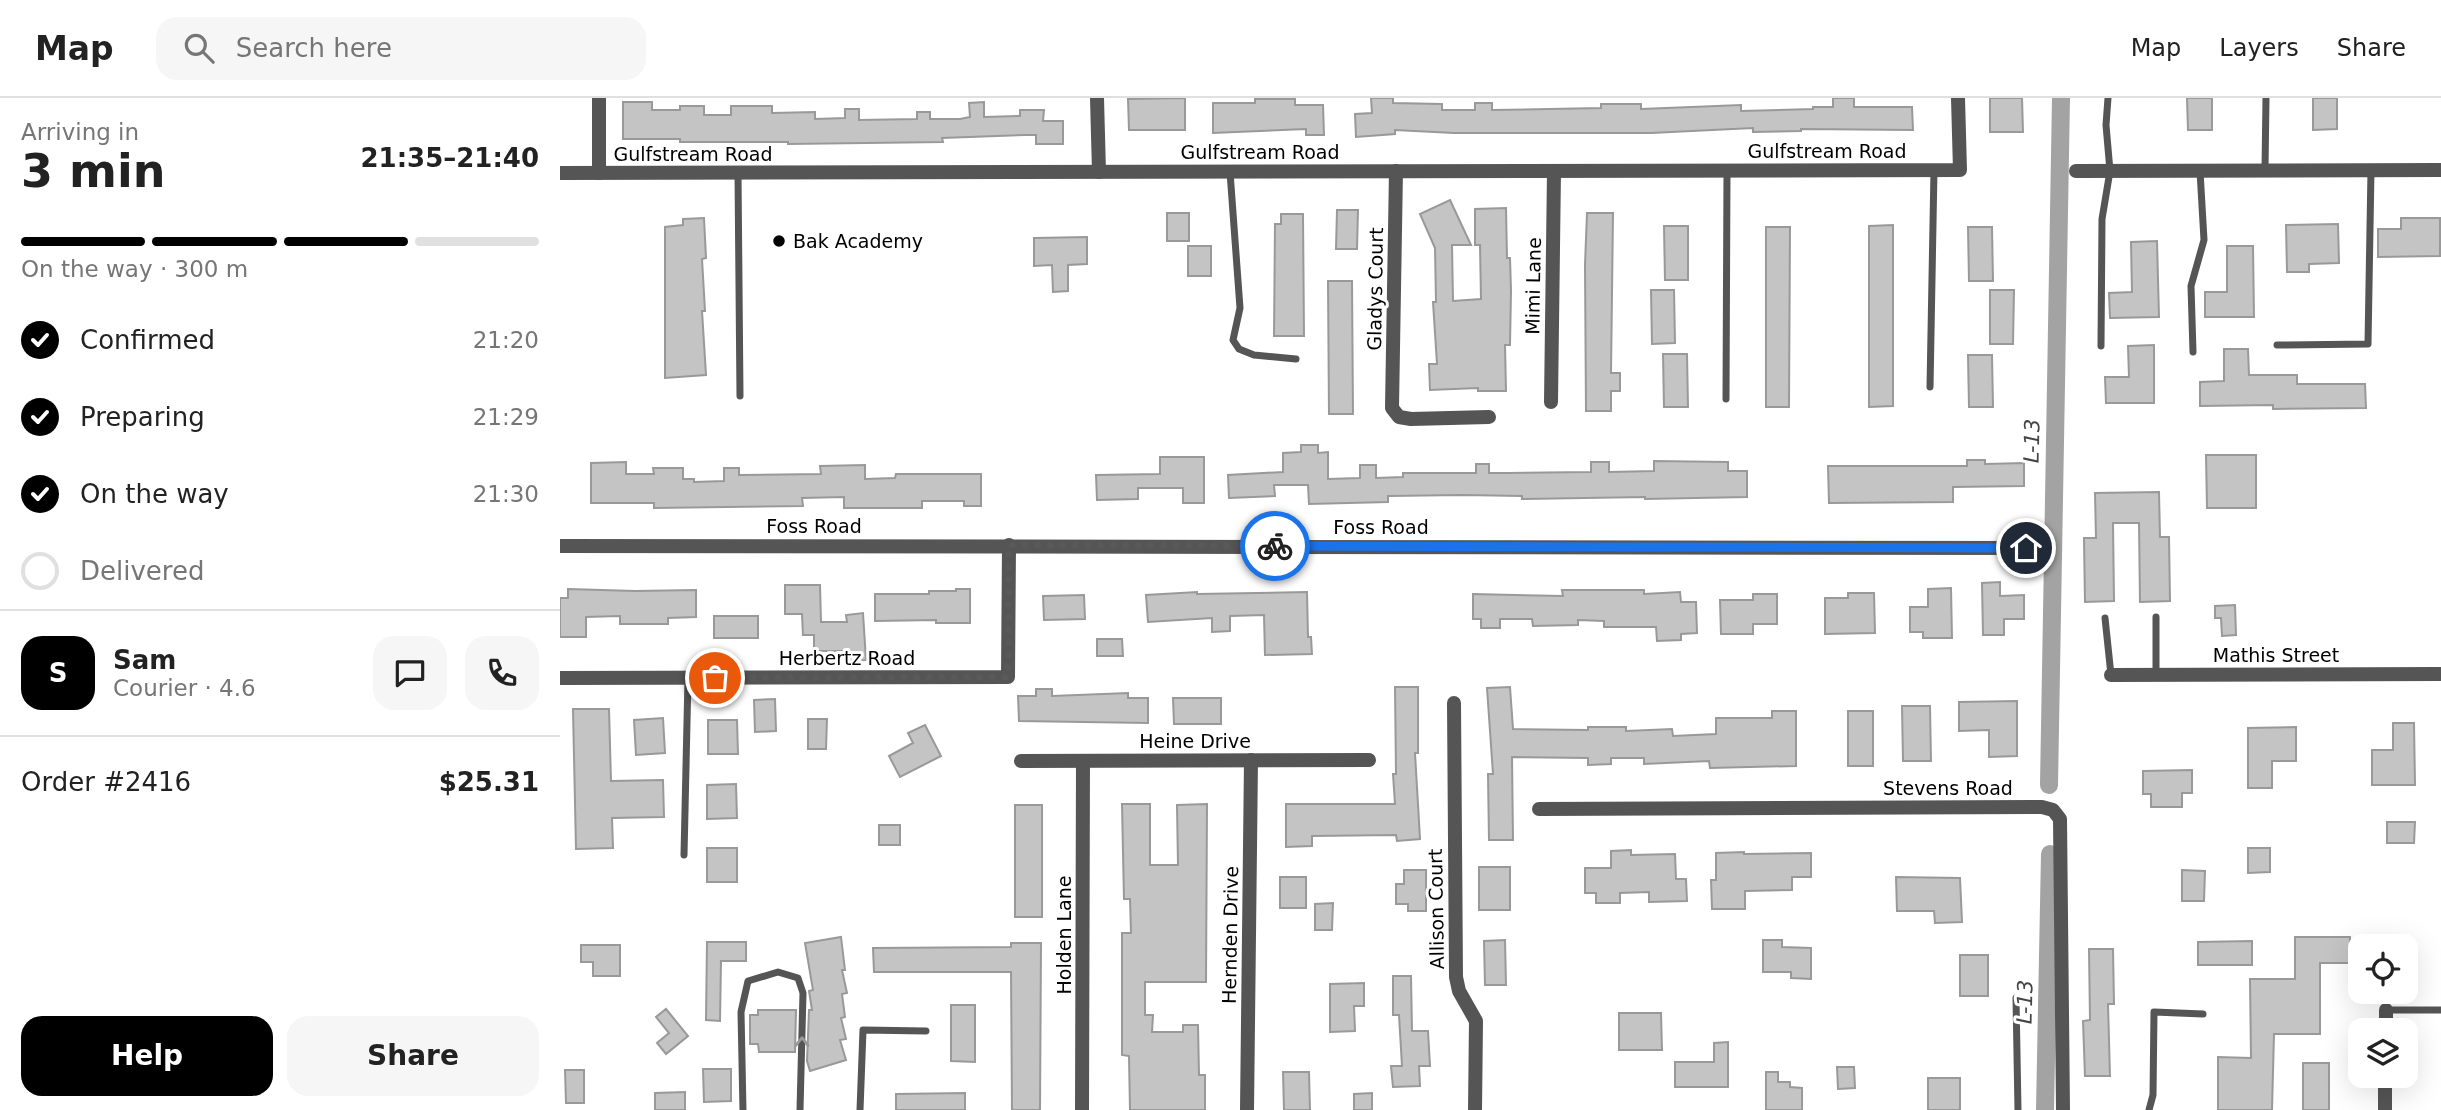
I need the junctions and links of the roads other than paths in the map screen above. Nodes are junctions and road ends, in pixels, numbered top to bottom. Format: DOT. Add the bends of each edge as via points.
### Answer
graph roads {
  1 [pos="599,98"];
  2 [pos="1097,98"];
  3 [pos="1958,98"];
  4 [pos="2108,98"];
  5 [pos="2266,98"];
  6 [pos="1934,170"];
  7 [pos="2200,170"];
  8 [pos="2264,170"];
  9 [pos="2371,170"];
  10 [pos="2441,170"];
  11 [pos="1396,171"];
  12 [pos="1554,171"];
  13 [pos="1727,171"];
  14 [pos="2076,171"];
  15 [pos="2110,171"];
  16 [pos="1099,172"];
  17 [pos="1230,172"];
  18 [pos="560,173"];
  19 [pos="599,173"];
  20 [pos="738,173"];
  21 [pos="2101,345"];
  22 [pos="2277,345"];
  23 [pos="2193,352"];
  24 [pos="1296,359"];
  25 [pos="1930,387"];
  26 [pos="740,396"];
  27 [pos="1726,399"];
  28 [pos="1551,402"];
  29 [pos="1489,417"];
  30 [pos="1009,545"];
  31 [pos="560,546"];
  32 [pos="2034,548"];
  33 [pos="2156,617"];
  34 [pos="2105,618"];
  35 [pos="2441,674"];
  36 [pos="2111,675"];
  37 [pos="2156,675"];
  38 [pos="560,678"];
  39 [pos="688,678"];
  40 [pos="1454,703"];
  41 [pos="1369,760"];
  42 [pos="1021,761"];
  43 [pos="1083,761"];
  44 [pos="1251,761"];
  45 [pos="1539,809"];
  46 [pos="684,855"];
  47 [pos="2016,998"];
  48 [pos="2386,1010"];
  49 [pos="2441,1010"];
  50 [pos="2203,1013"];
  51 [pos="2386,1018"];
  52 [pos="926,1031"];
  53 [pos="2385,1088"];
  54 [pos="743,1110"];
  55 [pos="800,1110"];
  56 [pos="860,1110"];
  57 [pos="1082,1110"];
  58 [pos="1247,1110"];
  59 [pos="1475,1110"];
  60 [pos="2018,1110"];
  61 [pos="2063,1110"];
  62 [pos="2149,1110"];
  63 [pos="2385,1110"];
  1 -- 19 [label="street"];
  2 -- 16 [label="street"];
  3 -- 6 [label="street, Gulfstream Road" via="1960,170"];
  4 -- 15 [label="lane" via="2105,125"];
  5 -- 8 [label="lane"];
  6 -- 13 [label="street, Gulfstream Road"];
  6 -- 25 [label="lane"];
  7 -- 8 [label="street"];
  7 -- 15 [label="street"];
  7 -- 23 [label="lane" via="2204,240 2191,286"];
  8 -- 9 [label="street"];
  9 -- 10 [label="street"];
  9 -- 22 [label="lane" via="2368,344"];
  11 -- 12 [label="street, Gulfstream Road"];
  11 -- 17 [label="street, Gulfstream Road"];
  11 -- 29 [label="street, Gladys Court" via="1392,408 1399,417 1411,419"];
  12 -- 13 [label="street, Gulfstream Road"];
  12 -- 28 [label="street, Mimi Lane"];
  13 -- 27 [label="lane"];
  14 -- 15 [label="street"];
  15 -- 21 [label="lane" via="2102,219"];
  16 -- 17 [label="street, Gulfstream Road"];
  16 -- 20 [label="street, Gulfstream Road"];
  17 -- 24 [label="lane" via="1240,307 1233,340 1239,349 1254,355"];
  18 -- 19 [label="street, Gulfstream Road"];
  19 -- 20 [label="street, Gulfstream Road"];
  20 -- 26 [label="lane"];
  30 -- 31 [label="street, Foss Road"];
  30 -- 32 [label="street, Foss Road"];
  30 -- 39 [label="street, Herbertz Road" via="1008,677"];
  33 -- 37 [label="lane"];
  34 -- 36 [label="lane"];
  35 -- 37 [label="street, Mathis Street"];
  36 -- 37 [label="street, Mathis Street"];
  38 -- 39 [label="street, Herbertz Road"];
  39 -- 46 [label="lane"];
  40 -- 59 [label="street, Allison Court" via="1456,977 1476,1021"];
  41 -- 44 [label="street, Heine Drive"];
  42 -- 43 [label="street, Heine Drive"];
  43 -- 44 [label="street, Heine Drive"];
  43 -- 57 [label="street, Holden Lane"];
  44 -- 58 [label="street, Hernden Drive"];
  45 -- 61 [label="street, Stevens Road" via="2053,810 2060,819"];
  47 -- 60 [label="lane"];
  48 -- 49 [label="lane"];
  48 -- 51 [label="street"];
  50 -- 62 [label="lane" via="2154,1012"];
  52 -- 56 [label="lane" via="863,1030"];
  53 -- 63 [label="street"];
  55 -- 54 [label="lane, one-way" via="803,993 798,978 778,972 748,981 741,1012"];
}
